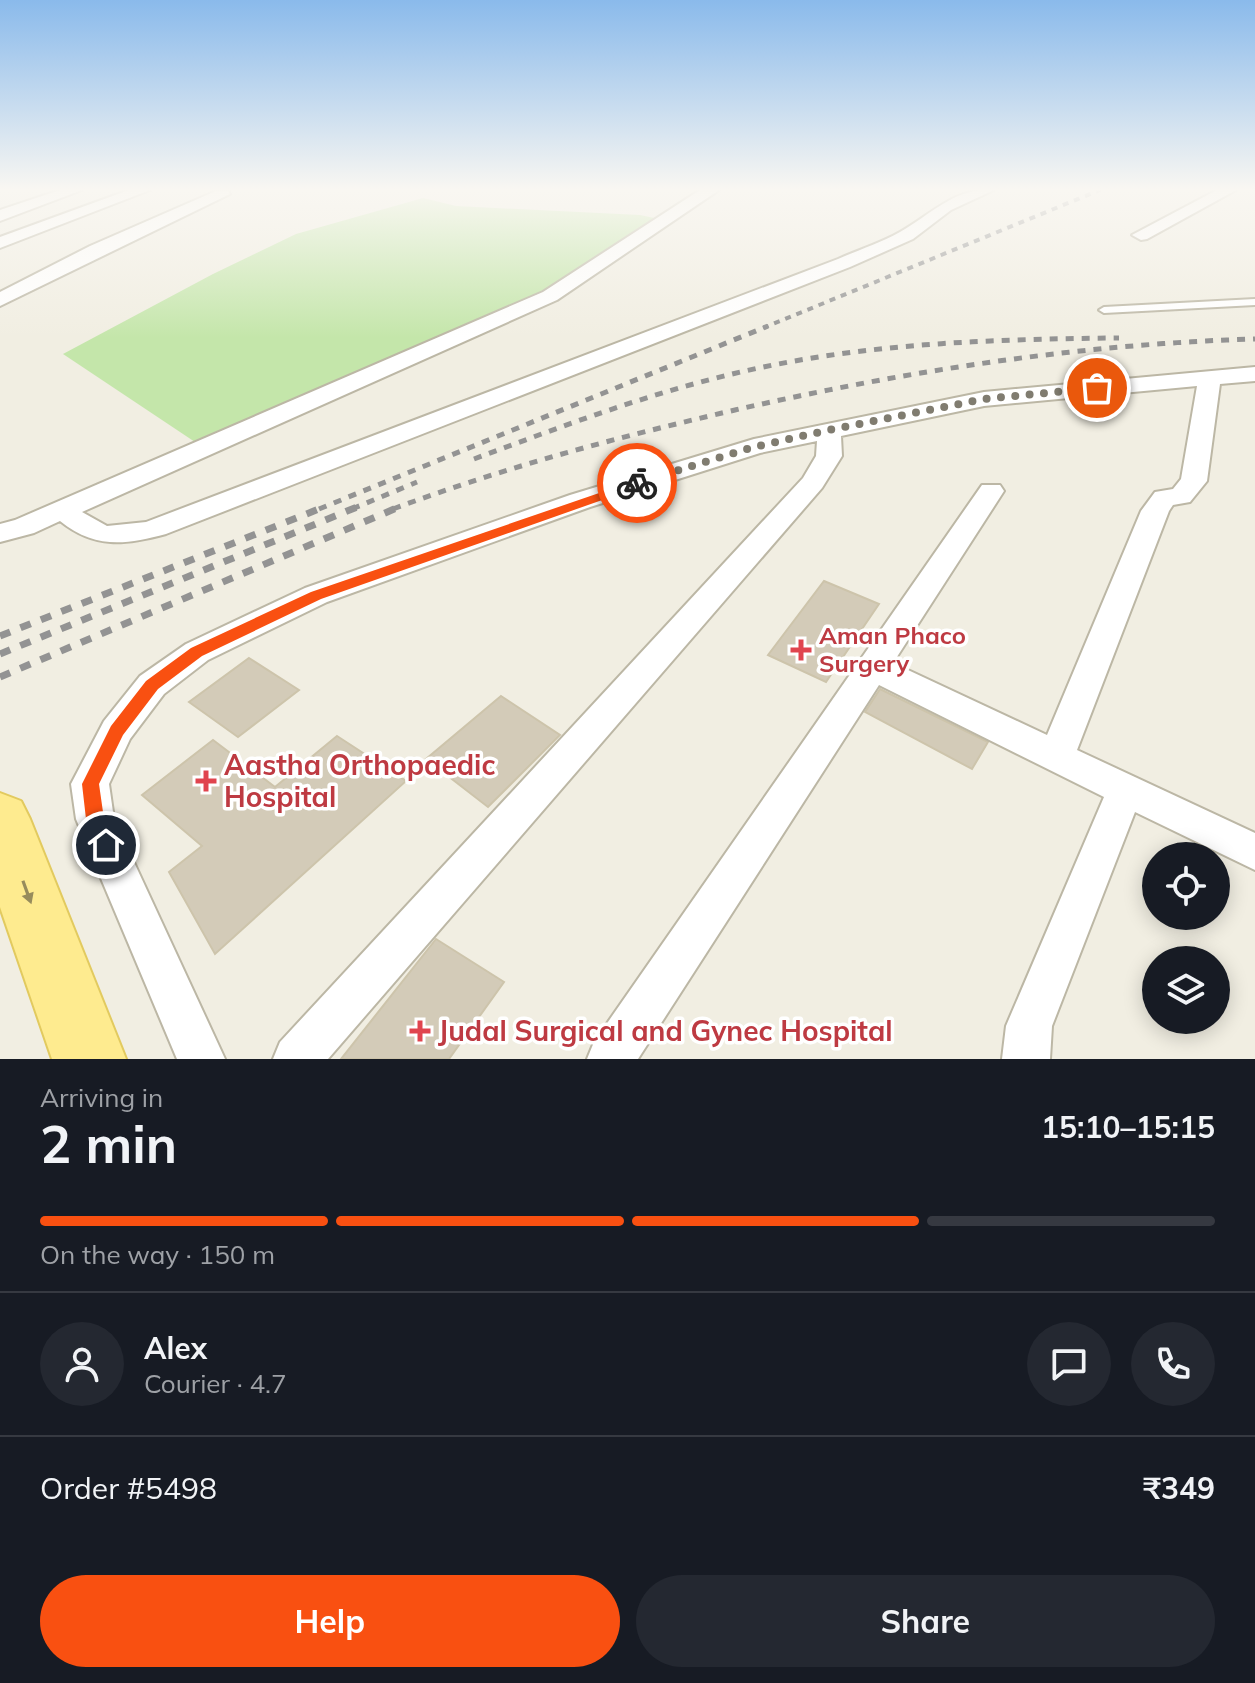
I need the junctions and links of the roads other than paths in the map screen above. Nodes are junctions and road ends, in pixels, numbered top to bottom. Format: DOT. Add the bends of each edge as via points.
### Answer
graph roads {
  1 [pos="120,239"];
  2 [pos="636,239"];
  3 [pos="897,239"];
  4 [pos="0,300"];
  5 [pos="1255,302"];
  6 [pos="1104,310"];
  7 [pos="1255,374"];
  8 [pos="1210,377"];
  9 [pos="829,430"];
  10 [pos="991,491"];
  11 [pos="63,510"];
  12 [pos="0,533"];
  13 [pos="873,668"];
  14 [pos="1057,755"];
  15 [pos="1126,788"];
  16 [pos="0,819"];
  17 [pos="1255,852"];
  18 [pos="89,1059"];
  19 [pos="201,1059"];
  20 [pos="297,1059"];
  21 [pos="611,1059"];
  22 [pos="1026,1059"];
  1 -- 4 [label="street"];
  2 -- 11 [label="street" via="550,296"];
  3 -- 11 [label="street" via="156,528 107,536 89,531"];
  5 -- 6 [label="lane"];
  7 -- 8 [label="street"];
  8 -- 9 [label="street" via="984,399"];
  8 -- 14 [label="street" via="1194,481 1181,496 1164,498 1155,511"];
  9 -- 19 [label="street" via="754,447 580,501 316,595 197,652 152,685 116,731 90,784 95,819"];
  9 -- 20 [label="street" via="829,456 813,482"];
  10 -- 13 [label="street"];
  11 -- 12 [label="street"];
  13 -- 14 [label="street"];
  13 -- 21 [label="street"];
  14 -- 15 [label="street"];
  15 -- 17 [label="street"];
  15 -- 22 [label="street" via="1029,1026"];
  16 -- 18 [label="main road, one-way"];
}
